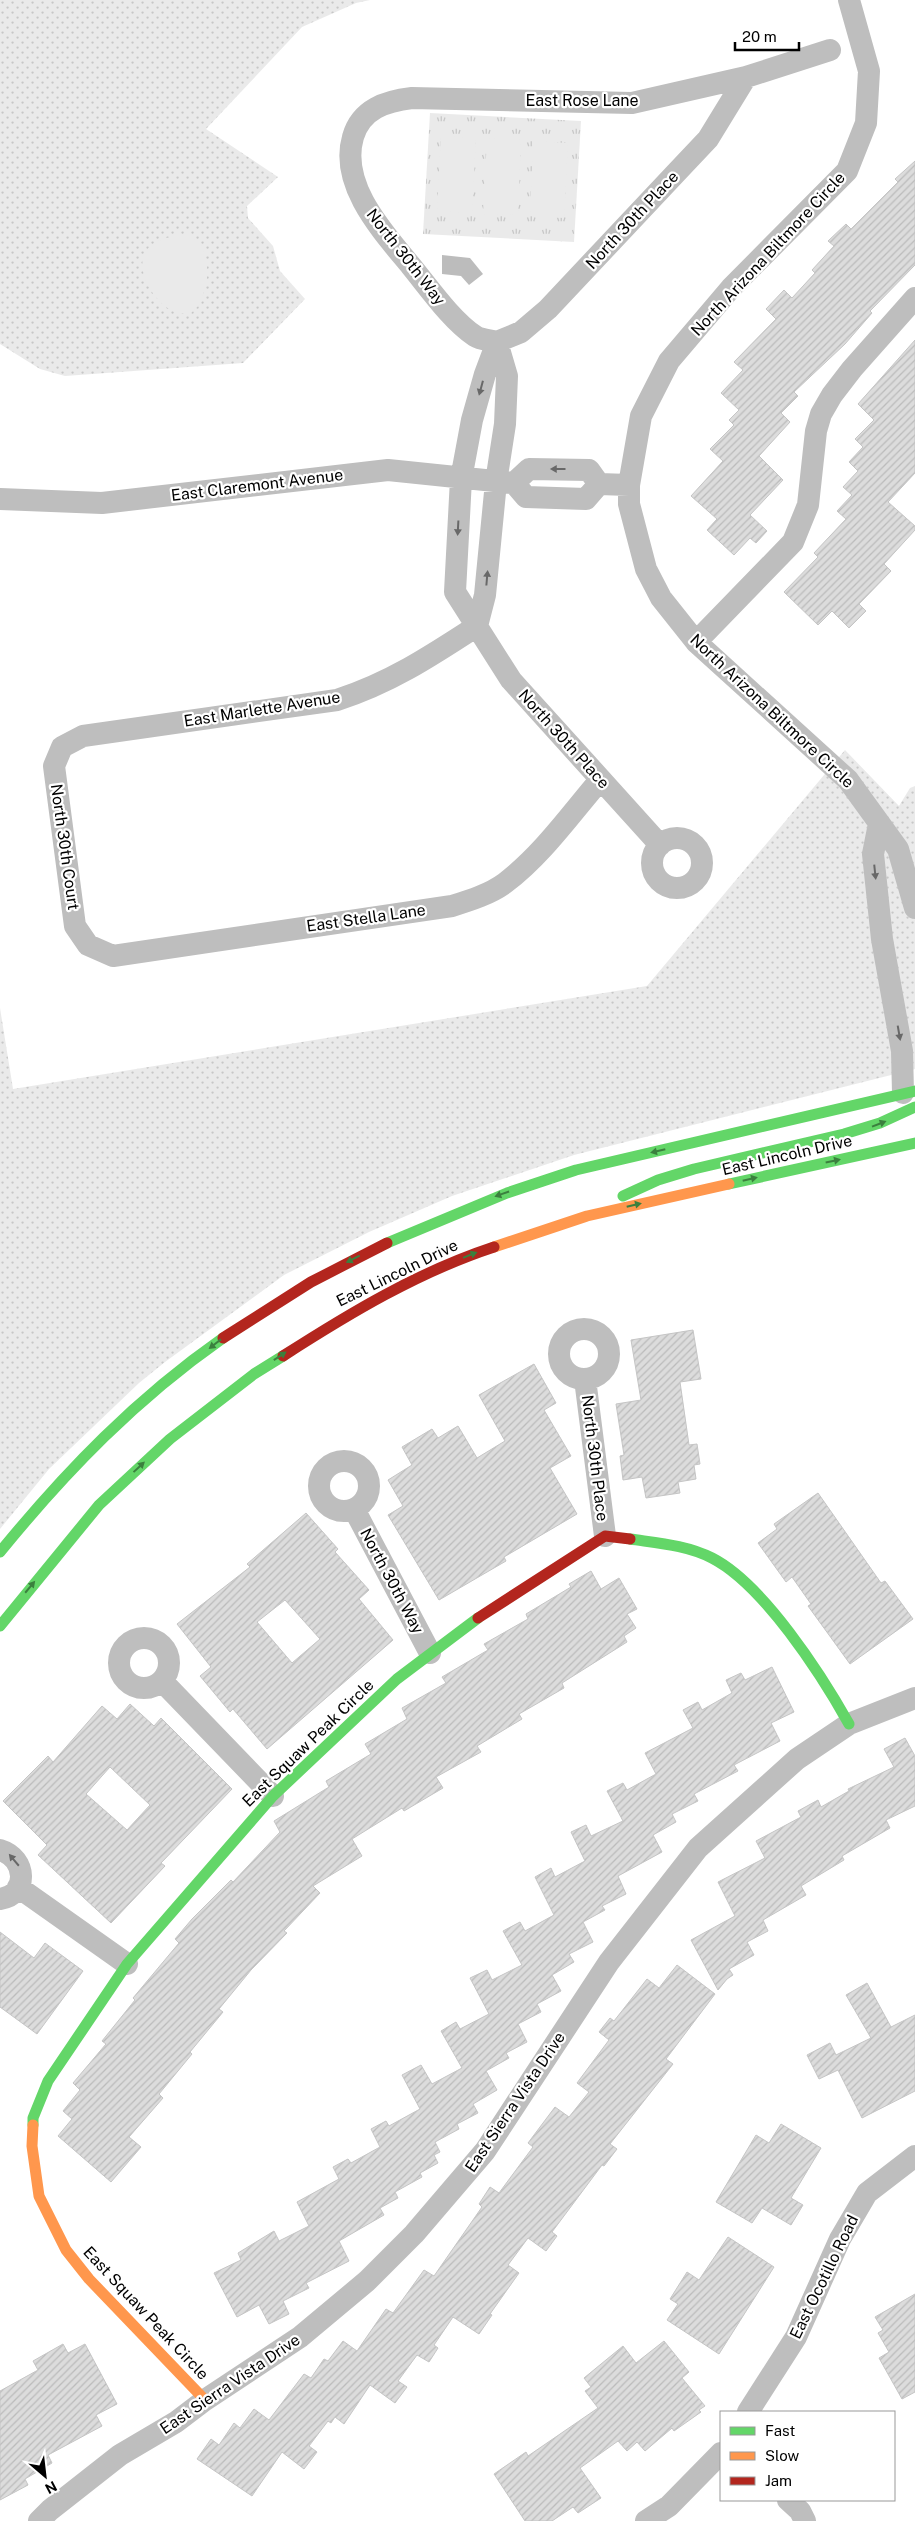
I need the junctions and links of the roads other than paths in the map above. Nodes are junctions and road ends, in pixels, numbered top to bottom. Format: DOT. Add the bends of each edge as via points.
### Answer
graph roads {
  1 [pos="849,0"];
  2 [pos="830,50"];
  3 [pos="746,77"];
  4 [pos="388,101"];
  5 [pos="915,298"];
  6 [pos="497,342"];
  7 [pos="461,479"];
  8 [pos="505,483"];
  9 [pos="630,485"];
  10 [pos="0,499"];
  11 [pos="478,626"];
  12 [pos="696,642"];
  13 [pos="62,747"];
  14 [pos="600,780"];
  15 [pos="879,824"];
  16 [pos="660,844"];
  17 [pos="915,908"];
  18 [pos="88,945"];
  19 [pos="911,1097"];
  20 [pos="915,1143"];
  21 [pos="587,1216"];
  22 [pos="585,1379"];
  23 [pos="354,1508"];
  24 [pos="605,1536"];
  25 [pos="0,1552"];
  26 [pos="0,1626"];
  27 [pos="430,1653"];
  28 [pos="162,1681"];
  29 [pos="915,1698"];
  30 [pos="849,1724"];
  31 [pos="273,1796"];
  32 [pos="0,1850"];
  33 [pos="9,1893"];
  34 [pos="127,1964"];
  35 [pos="915,2156"];
  36 [pos="205,2400"];
  37 [pos="749,2411"];
  38 [pos="720,2454"];
  39 [pos="789,2501"];
  40 [pos="39,2521"];
  41 [pos="646,2521"];
  42 [pos="805,2521"];
  1 -- 9 [label="street, North Arizona Biltmore Circle" via="869,71 866,123 847,171 731,288 669,361 640,416"];
  2 -- 3 [label="street, East Rose Lane"];
  3 -- 4 [label="street, East Rose Lane" via="632,103 412,98"];
  3 -- 6 [label="street, North 30th Place" via="708,139 548,308 521,332"];
  4 -- 6 [label="street, North 30th Way" via="370,111 356,128 350,150 354,178 365,204 385,235 444,307 476,337"];
  5 -- 12 [label="street" via="852,369 821,414 816,431 808,504 792,542"];
  6 -- 7 [label="street, North 30th Place, one-way" via="484,374"];
  6 -- 8 [label="street" via="508,376"];
  7 -- 8 [label="street, East Claremont Avenue"];
  7 -- 10 [label="street, East Claremont Avenue" via="388,470 102,503"];
  7 -- 11 [label="street, North 30th Place, one-way" via="455,592"];
  8 -- 9 [label="street" via="526,497 586,499 599,484"];
  11 -- 8 [label="street, one-way"];
  9 -- 12 [label="street, North Arizona Biltmore Circle" via="630,504 646,569 662,598"];
  11 -- 13 [label="street, East Marlette Avenue" via="399,675 371,689 337,700 83,736"];
  11 -- 14 [label="street, North 30th Place" via="511,680"];
  12 -- 15 [label="street, North Arizona Biltmore Circle" via="848,780"];
  13 -- 18 [label="street, North 30th Court" via="54,766 75,926"];
  14 -- 16 [label="street, North 30th Place"];
  14 -- 18 [label="street, East Stella Lane" via="539,851 505,883 483,896 452,906 113,956"];
  15 -- 17 [label="street, North Arizona Biltmore Circle" via="898,849"];
  15 -- 19 [label="street, one-way" via="873,854 882,939"];
  21 -- 19 [label="main road, one-way" via="646,1184 876,1126"];
  19 -- 25 [label="main road, East Lincoln Drive, one-way" via="579,1169 445,1215 344,1263 277,1301 228,1334 152,1394 50,1491"];
  21 -- 20 [label="main road, East Lincoln Drive, one-way"];
  26 -- 21 [label="main road, East Lincoln Drive, one-way" via="99,1505 170,1439 254,1374 361,1306 415,1279 484,1250"];
  22 -- 24 [label="street, North 30th Place"];
  23 -- 27 [label="street, North 30th Way"];
  24 -- 27 [label="main road, East Squaw Peak Circle"];
  24 -- 30 [label="main road" via="669,1544 712,1558 747,1584 798,1643"];
  27 -- 31 [label="main road, East Squaw Peak Circle" via="397,1679"];
  28 -- 31 [label="street"];
  29 -- 30 [label="street, East Sierra Vista Drive"];
  30 -- 36 [label="street, East Sierra Vista Drive" via="797,1760 698,1848 609,1962 485,2151 414,2234 367,2281 300,2337"];
  31 -- 34 [label="main road, East Squaw Peak Circle"];
  33 -- 32 [label="street, one-way" via="21,1880 19,1864"];
  33 -- 34 [label="street"];
  34 -- 36 [label="main road, East Squaw Peak Circle" via="48,2081 33,2118 32,2146 38,2196 66,2250 89,2279"];
  35 -- 37 [label="street, East Ocotillo Road" via="867,2193 840,2239 796,2337"];
  36 -- 40 [label="street, East Sierra Vista Drive" via="176,2422 120,2455"];
  38 -- 41 [label="street" via="669,2506"];
  39 -- 42 [label="street"];
}
